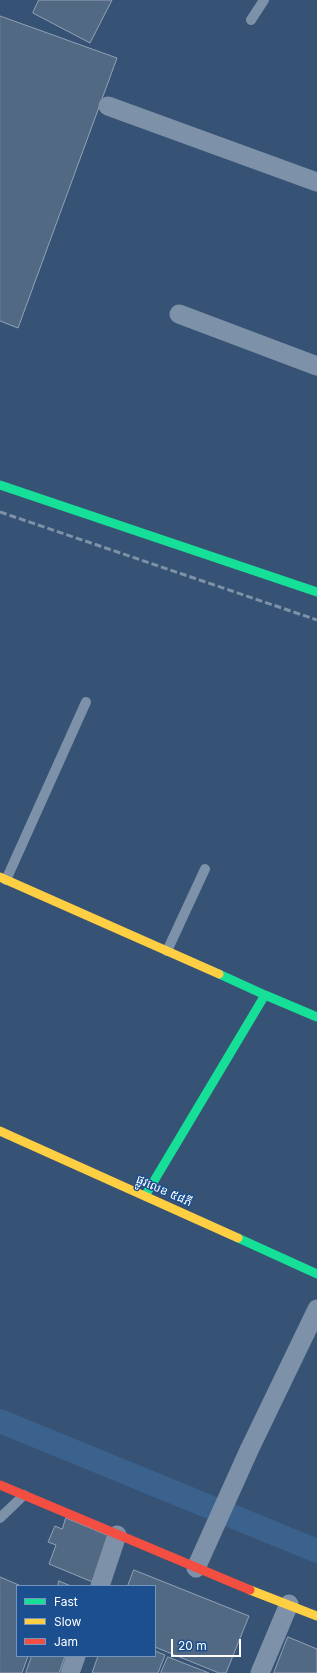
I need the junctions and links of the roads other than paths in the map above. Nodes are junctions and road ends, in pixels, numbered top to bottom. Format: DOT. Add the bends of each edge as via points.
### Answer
graph roads {
  1 [pos="264,0"];
  2 [pos="251,20"];
  3 [pos="108,106"];
  4 [pos="317,182"];
  5 [pos="179,314"];
  6 [pos="317,366"];
  7 [pos="0,484"];
  8 [pos="317,592"];
  9 [pos="86,702"];
  10 [pos="205,869"];
  11 [pos="3,879"];
  12 [pos="167,951"];
  13 [pos="265,995"];
  14 [pos="317,1017"];
  15 [pos="0,1131"];
  16 [pos="145,1196"];
  17 [pos="317,1274"];
  18 [pos="317,1309"];
  19 [pos="0,1485"];
  20 [pos="24,1495"];
  21 [pos="0,1518"];
  22 [pos="117,1535"];
  23 [pos="199,1562"];
  24 [pos="100,1585"];
  25 [pos="289,1604"];
  26 [pos="317,1616"];
  27 [pos="76,1657"];
  28 [pos="70,1673"];
  29 [pos="260,1673"];
  1 -- 2 [label="lane"];
  3 -- 4 [label="street"];
  5 -- 6 [label="street"];
  7 -- 8 [label="street"];
  9 -- 11 [label="lane"];
  10 -- 12 [label="lane"];
  11 -- 12 [label="street"];
  12 -- 13 [label="street"];
  13 -- 14 [label="street"];
  13 -- 16 [label="street"];
  15 -- 16 [label="street, ផ្លូវលេខ ៥៨ភី"];
  16 -- 17 [label="street, ផ្លូវលេខ ៥៨ភី"];
  18 -- 23 [label="street"];
  19 -- 20 [label="street"];
  20 -- 21 [label="lane"];
  20 -- 22 [label="street"];
  22 -- 23 [label="street"];
  22 -- 24 [label="street"];
  23 -- 25 [label="street"];
  25 -- 26 [label="street"];
  25 -- 29 [label="street"];
  27 -- 28 [label="street"];
}
